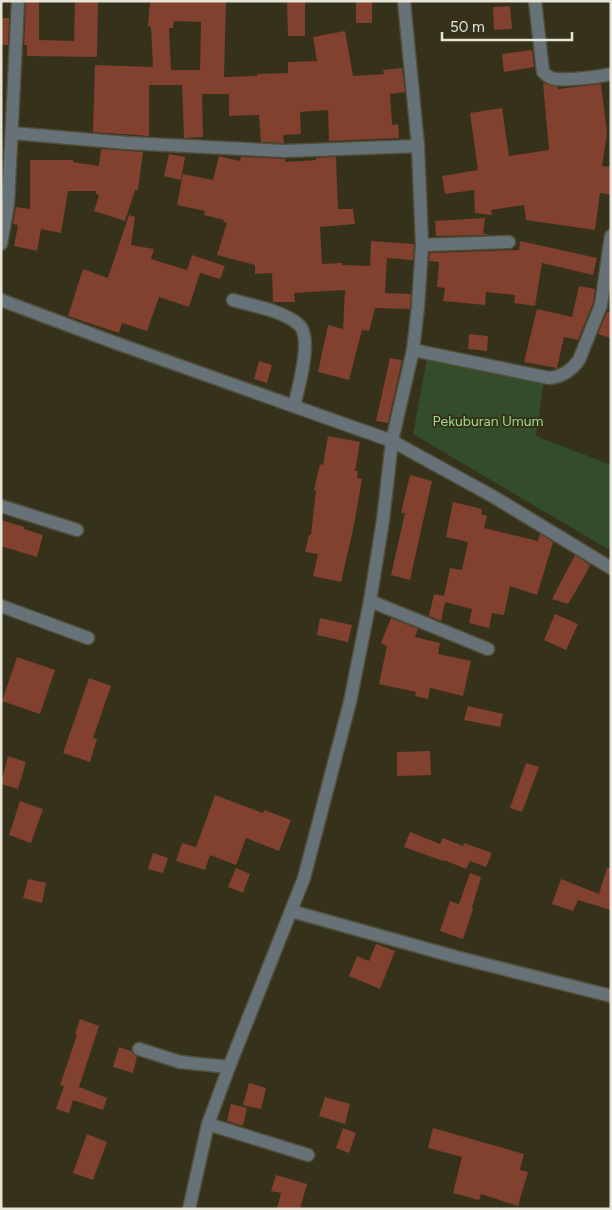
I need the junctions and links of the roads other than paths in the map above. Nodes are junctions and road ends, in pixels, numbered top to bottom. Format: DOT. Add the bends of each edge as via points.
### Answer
graph roads {
  1 [pos="18,1"];
  2 [pos="404,1"];
  3 [pos="535,1"];
  4 [pos="611,74"];
  5 [pos="12,133"];
  6 [pos="418,146"];
  7 [pos="611,236"];
  8 [pos="509,242"];
  9 [pos="1,244"];
  10 [pos="422,245"];
  11 [pos="1,300"];
  12 [pos="232,300"];
  13 [pos="413,350"];
  14 [pos="294,406"];
  15 [pos="392,441"];
  16 [pos="1,506"];
  17 [pos="77,530"];
  18 [pos="611,568"];
  19 [pos="370,600"];
  20 [pos="1,606"];
  21 [pos="88,638"];
  22 [pos="488,649"];
  23 [pos="291,911"];
  24 [pos="611,996"];
  25 [pos="139,1049"];
  26 [pos="229,1067"];
  27 [pos="208,1124"];
  28 [pos="308,1155"];
  29 [pos="189,1209"];
  1 -- 5 [label="street"];
  2 -- 6 [label="street"];
  3 -- 4 [label="street" via="543,72 548,77"];
  5 -- 6 [label="street" via="286,151"];
  5 -- 9 [label="street" via="8,204"];
  6 -- 10 [label="street"];
  7 -- 13 [label="street" via="601,305 579,360 563,376 549,378"];
  8 -- 10 [label="street"];
  10 -- 13 [label="street"];
  11 -- 14 [label="street"];
  12 -- 14 [label="street" via="282,314 300,324 305,351"];
  13 -- 15 [label="street"];
  14 -- 15 [label="street"];
  15 -- 18 [label="street" via="494,497"];
  15 -- 19 [label="street"];
  16 -- 17 [label="street"];
  19 -- 22 [label="street"];
  19 -- 23 [label="street" via="350,702 304,878"];
  20 -- 21 [label="street"];
  23 -- 24 [label="street"];
  23 -- 26 [label="street"];
  25 -- 26 [label="street" via="180,1062"];
  26 -- 27 [label="street"];
  27 -- 28 [label="street"];
  27 -- 29 [label="street"];
}
